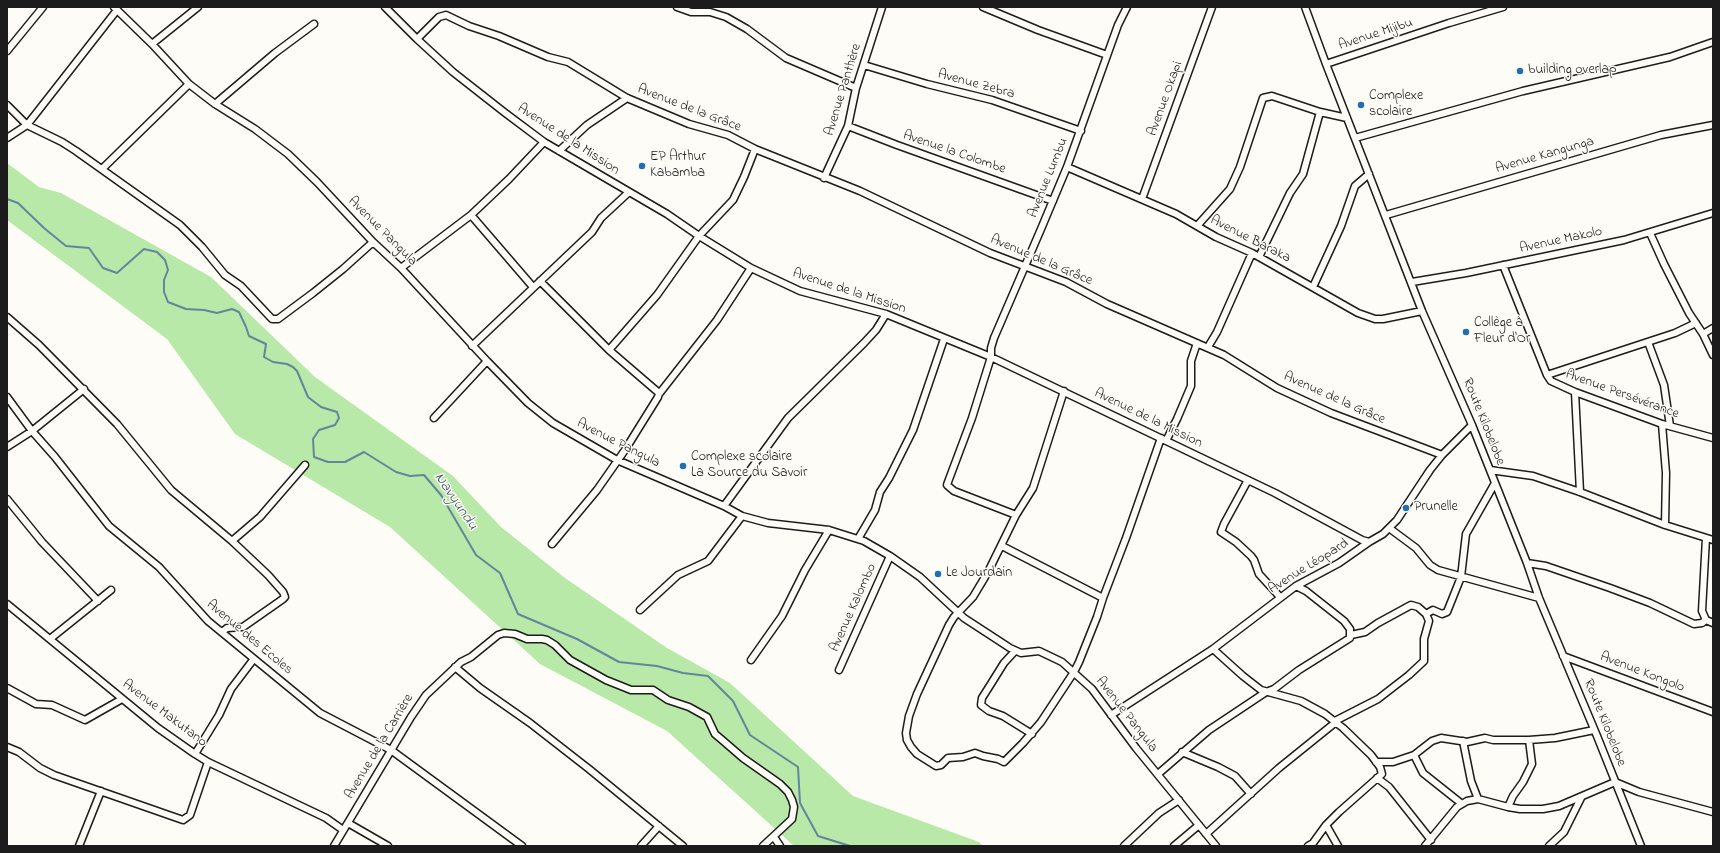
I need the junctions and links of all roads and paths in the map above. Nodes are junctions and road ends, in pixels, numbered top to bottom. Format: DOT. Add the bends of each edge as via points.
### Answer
graph roads {
  1 [pos="43,7"];
  2 [pos="198,7"];
  3 [pos="385,7"];
  4 [pos="677,7"];
  5 [pos="882,7"];
  6 [pos="983,7"];
  7 [pos="1127,7"];
  8 [pos="1212,7"];
  9 [pos="1305,7"];
  10 [pos="1503,7"];
  11 [pos="115,8"];
  12 [pos="314,24"];
  13 [pos="417,39"];
  14 [pos="1713,42"];
  15 [pos="152,44"];
  16 [pos="7,51"];
  17 [pos="1107,55"];
  18 [pos="864,64"];
  19 [pos="1326,64"];
  20 [pos="189,84"];
  21 [pos="856,88"];
  22 [pos="627,98"];
  23 [pos="215,104"];
  24 [pos="7,105"];
  25 [pos="1320,112"];
  26 [pos="1347,118"];
  27 [pos="1713,125"];
  28 [pos="27,126"];
  29 [pos="848,126"];
  30 [pos="1081,131"];
  31 [pos="7,138"];
  32 [pos="1355,138"];
  33 [pos="544,142"];
  34 [pos="755,149"];
  35 [pos="559,151"];
  36 [pos="1067,167"];
  37 [pos="102,169"];
  38 [pos="1369,174"];
  39 [pos="824,178"];
  40 [pos="629,192"];
  41 [pos="1142,199"];
  42 [pos="1053,201"];
  43 [pos="1713,213"];
  44 [pos="471,215"];
  45 [pos="1386,215"];
  46 [pos="1197,226"];
  47 [pos="1650,233"];
  48 [pos="699,236"];
  49 [pos="373,242"];
  50 [pos="1252,252"];
  51 [pos="1259,257"];
  52 [pos="1504,265"];
  53 [pos="1025,267"];
  54 [pos="401,268"];
  55 [pos="751,268"];
  56 [pos="540,281"];
  57 [pos="1412,282"];
  58 [pos="533,287"];
  59 [pos="1313,287"];
  60 [pos="1422,310"];
  61 [pos="886,314"];
  62 [pos="7,317"];
  63 [pos="1696,323"];
  64 [pos="1713,328"];
  65 [pos="1703,334"];
  66 [pos="944,339"];
  67 [pos="1648,342"];
  68 [pos="1197,343"];
  69 [pos="472,346"];
  70 [pos="1208,347"];
  71 [pos="610,350"];
  72 [pos="1713,355"];
  73 [pos="991,357"];
  74 [pos="487,362"];
  75 [pos="1547,375"];
  76 [pos="84,389"];
  77 [pos="1064,391"];
  78 [pos="1575,392"];
  79 [pos="658,394"];
  80 [pos="7,398"];
  81 [pos="434,418"];
  82 [pos="1662,424"];
  83 [pos="1472,425"];
  84 [pos="1670,426"];
  85 [pos="32,431"];
  86 [pos="1713,438"];
  87 [pos="1163,440"];
  88 [pos="7,447"];
  89 [pos="1442,455"];
  90 [pos="617,460"];
  91 [pos="306,465"];
  92 [pos="1490,470"];
  93 [pos="1248,480"];
  94 [pos="1495,484"];
  95 [pos="1580,492"];
  96 [pos="7,499"];
  97 [pos="724,506"];
  98 [pos="1016,515"];
  99 [pos="742,516"];
  100 [pos="1665,524"];
  101 [pos="1389,528"];
  102 [pos="829,530"];
  103 [pos="1706,538"];
  104 [pos="858,539"];
  105 [pos="1713,540"];
  106 [pos="232,541"];
  107 [pos="1369,542"];
  108 [pos="552,544"];
  109 [pos="1002,546"];
  110 [pos="890,556"];
  111 [pos="1527,563"];
  112 [pos="1462,578"];
  113 [pos="1296,586"];
  114 [pos="111,590"];
  115 [pos="1280,597"];
  116 [pos="1103,598"];
  117 [pos="1539,598"];
  118 [pos="98,601"];
  119 [pos="7,604"];
  120 [pos="640,610"];
  121 [pos="958,613"];
  122 [pos="1426,614"];
  123 [pos="1706,620"];
  124 [pos="1713,623"];
  125 [pos="222,632"];
  126 [pos="1351,635"];
  127 [pos="50,639"];
  128 [pos="1213,649"];
  129 [pos="1014,651"];
  130 [pos="1563,656"];
  131 [pos="253,660"];
  132 [pos="751,660"];
  133 [pos="455,667"];
  134 [pos="838,670"];
  135 [pos="1074,672"];
  136 [pos="7,688"];
  137 [pos="1266,692"];
  138 [pos="122,698"];
  139 [pos="1713,712"];
  140 [pos="1111,715"];
  141 [pos="1335,722"];
  142 [pos="1594,730"];
  143 [pos="1032,734"];
  144 [pos="1529,740"];
  145 [pos="1463,741"];
  146 [pos="7,747"];
  147 [pos="391,750"];
  148 [pos="1182,752"];
  149 [pos="195,754"];
  150 [pos="1414,755"];
  151 [pos="208,762"];
  152 [pos="1376,762"];
  153 [pos="1158,774"];
  154 [pos="1377,778"];
  155 [pos="1615,782"];
  156 [pos="100,792"];
  157 [pos="1251,794"];
  158 [pos="1581,798"];
  159 [pos="1478,799"];
  160 [pos="1180,800"];
  161 [pos="1462,804"];
  162 [pos="1508,808"];
  163 [pos="1713,812"];
  164 [pos="348,823"];
  165 [pos="1199,825"];
  166 [pos="1326,825"];
  167 [pos="659,826"];
  168 [pos="343,830"];
  169 [pos="1206,834"];
  170 [pos="774,837"];
  171 [pos="1431,840"];
  172 [pos="79,846"];
  173 [pos="334,846"];
  174 [pos="388,846"];
  175 [pos="522,846"];
  176 [pos="641,846"];
  177 [pos="683,846"];
  178 [pos="763,846"];
  179 [pos="780,846"];
  180 [pos="1124,846"];
  181 [pos="1174,846"];
  182 [pos="1216,846"];
  183 [pos="1308,846"];
  184 [pos="1338,846"];
  185 [pos="1425,846"];
  186 [pos="1549,846"];
  187 [pos="1641,846"];
  1 -- 16 [label="street"];
  2 -- 15 [label="street"];
  3 -- 13 [label="street, Avenue de la Mission"];
  4 -- 21 [label="street" via="691,12 710,12 726,17 786,58"];
  5 -- 18 [label="street, Avenue Panthère"];
  6 -- 17 [label="street"];
  7 -- 17 [label="street, Avenue Lumbu"];
  8 -- 41 [label="street, Avenue Okapi"];
  9 -- 19 [label="street, Route Kilobelobe"];
  10 -- 19 [label="street, Avenue Mijibu" via="1449,22"];
  11 -- 15 [label="street, Avenue Pangula"];
  11 -- 28 [label="street"];
  12 -- 23 [label="street"];
  13 -- 22 [label="street, Avenue de la Grâce" via="439,16 446,15 548,57 568,62"];
  13 -- 33 [label="street, Avenue de la Mission" via="470,85"];
  14 -- 32 [label="street" via="1670,57 1523,91"];
  15 -- 20 [label="street, Avenue Pangula"];
  17 -- 30 [label="street, Avenue Lumbu"];
  18 -- 21 [label="street, Avenue Panthère"];
  18 -- 30 [label="street, Avenue Zebra" via="927,84 992,100"];
  19 -- 26 [label="street, Route Kilobelobe"];
  20 -- 23 [label="street, Avenue Pangula"];
  20 -- 37 [label="street"];
  21 -- 29 [label="street, Avenue Panthère"];
  22 -- 34 [label="street, Avenue de la Grâce" via="689,124 728,134"];
  22 -- 35 [label="street" via="587,125"];
  23 -- 49 [label="street, Avenue Pangula" via="256,129 288,154"];
  24 -- 28 [label="street"];
  25 -- 26 [label="street"];
  25 -- 46 [label="street" via="1272,96 1263,98 1230,189"];
  25 -- 51 [label="street" via="1303,174 1290,193"];
  26 -- 32 [label="street, Route Kilobelobe"];
  27 -- 45 [label="street, Avenue Kangunga" via="1641,141"];
  28 -- 31 [label="street"];
  28 -- 37 [label="street" via="62,142"];
  29 -- 39 [label="street, Avenue Panthère"];
  29 -- 42 [label="street, Avenue la Colombe"];
  30 -- 36 [label="street, Avenue Lumbu"];
  32 -- 38 [label="street, Route Kilobelobe"];
  33 -- 35 [label="street, Avenue de la Mission"];
  33 -- 44 [label="street"];
  34 -- 39 [label="street, Avenue de la Grâce"];
  34 -- 48 [label="street" via="733,200"];
  35 -- 40 [label="street, Avenue de la Mission"];
  36 -- 41 [label="street, Avenue Baraka"];
  36 -- 42 [label="street, Avenue Lumbu"];
  37 -- 49 [label="street" via="180,225 225,275 241,286 272,319 278,319 313,293"];
  38 -- 45 [label="street, Route Kilobelobe"];
  38 -- 59 [label="street" via="1355,186 1341,226"];
  39 -- 53 [label="street, Avenue de la Grâce" via="860,192 990,254"];
  40 -- 48 [label="street, Avenue de la Mission"];
  40 -- 56 [label="street" via="601,218 592,232"];
  41 -- 46 [label="street, Avenue Baraka"];
  42 -- 53 [label="street, Avenue Lumbu"];
  43 -- 47 [label="street, Avenue Makolo"];
  44 -- 54 [label="street"];
  44 -- 58 [label="street"];
  45 -- 57 [label="street, Route Kilobelobe"];
  46 -- 50 [label="street, Avenue Baraka"];
  47 -- 52 [label="street, Avenue Makolo"];
  47 -- 63 [label="street"];
  48 -- 55 [label="street, Avenue de la Mission"];
  48 -- 71 [label="street" via="657,295"];
  49 -- 54 [label="street, Avenue Pangula"];
  50 -- 51 [label="street, Avenue Baraka"];
  50 -- 70 [label="street"];
  51 -- 59 [label="street, Avenue Baraka"];
  52 -- 57 [label="street, Avenue Makolo"];
  52 -- 75 [label="street, Avenue Persévérance"];
  53 -- 68 [label="street, Avenue de la Grâce" via="1066,282 1107,304"];
  53 -- 73 [label="street, Avenue Lumbu" via="994,338"];
  54 -- 69 [label="street, Avenue Pangula"];
  55 -- 61 [label="street, Avenue de la Mission" via="800,291"];
  55 -- 79 [label="street" via="718,320"];
  56 -- 58 [label="street"];
  56 -- 71 [label="street"];
  57 -- 60 [label="street, Route Kilobelobe"];
  58 -- 69 [label="street"];
  59 -- 60 [label="street, Avenue Baraka" via="1358,313 1375,319 1391,318"];
  60 -- 83 [label="street, Route Kilobelobe"];
  61 -- 66 [label="street, Avenue de la Mission"];
  61 -- 97 [label="street" via="864,343 788,418"];
  62 -- 76 [label="street"];
  63 -- 65 [label="street"];
  63 -- 67 [label="street"];
  64 -- 65 [label="street"];
  65 -- 72 [label="street"];
  66 -- 73 [label="street, Avenue de la Mission"];
  66 -- 104 [label="street" via="913,430 880,492 873,514"];
  67 -- 75 [label="street"];
  67 -- 84 [label="street" via="1664,385"];
  68 -- 70 [label="street, Avenue de la Grâce"];
  68 -- 87 [label="street" via="1191,361 1191,386 1177,419"];
  69 -- 74 [label="street, Avenue Pangula"];
  70 -- 89 [label="street, Avenue de la Grâce" via="1277,388 1331,413"];
  71 -- 79 [label="street" via="657,390"];
  73 -- 77 [label="street, Avenue de la Mission"];
  73 -- 98 [label="street, Avenue Lumbu" via="947,485 954,491"];
  74 -- 81 [label="street"];
  74 -- 90 [label="street, Avenue Pangula" via="528,403 553,423"];
  75 -- 78 [label="street, Avenue Persévérance" via="1555,384"];
  76 -- 85 [label="street"];
  76 -- 106 [label="street" via="118,424 171,490"];
  77 -- 87 [label="street, Avenue de la Mission"];
  77 -- 98 [label="street" via="1034,484"];
  78 -- 82 [label="street, Avenue Persévérance"];
  78 -- 95 [label="street"];
  79 -- 90 [label="street"];
  80 -- 85 [label="street, Avenue des Ecoles"];
  82 -- 84 [label="street, Avenue Persévérance"];
  82 -- 100 [label="street" via="1666,473"];
  83 -- 89 [label="street, Avenue Léopard"];
  83 -- 92 [label="street, Route Kilobelobe"];
  84 -- 86 [label="street, Avenue Persévérance"];
  85 -- 88 [label="street"];
  85 -- 125 [label="street, Avenue des Ecoles" via="109,526 159,568 196,610"];
  87 -- 93 [label="street, Avenue de la Mission"];
  87 -- 116 [label="street"];
  89 -- 101 [label="street, Avenue Léopard"];
  90 -- 97 [label="street, Avenue Pangula"];
  90 -- 108 [label="street" via="597,490"];
  91 -- 106 [label="street" via="260,517"];
  92 -- 94 [label="street, Route Kilobelobe"];
  92 -- 95 [label="street" via="1524,474"];
  93 -- 107 [label="street, Avenue de la Mission"];
  93 -- 115 [label="street" via="1221,532 1251,556 1258,574"];
  94 -- 111 [label="street, Route Kilobelobe"];
  94 -- 112 [label="street" via="1466,534"];
  95 -- 100 [label="street"];
  96 -- 118 [label="street" via="42,542"];
  97 -- 99 [label="street, Avenue Pangula"];
  98 -- 109 [label="street"];
  99 -- 102 [label="street, Avenue Pangula" via="774,524"];
  99 -- 120 [label="street" via="708,560 678,575"];
  100 -- 103 [label="street"];
  101 -- 107 [label="street, Avenue Léopard"];
  101 -- 112 [label="street" via="1416,548 1430,565"];
  102 -- 104 [label="street, Avenue Pangula"];
  102 -- 132 [label="street" via="805,570 791,601"];
  103 -- 105 [label="street"];
  103 -- 123 [label="street" via="1702,611"];
  104 -- 110 [label="street, Avenue Pangula"];
  106 -- 125 [label="street" via="268,575 285,597 243,627 227,628"];
  107 -- 113 [label="street, Avenue Léopard" via="1339,563"];
  109 -- 116 [label="street"];
  109 -- 121 [label="street" via="973,598"];
  110 -- 121 [label="street, Avenue Pangula" via="932,587"];
  110 -- 134 [label="street, Avenue Kalombo"];
  111 -- 117 [label="street, Route Kilobelobe"];
  111 -- 123 [label="street" via="1546,566 1610,588 1694,624"];
  112 -- 117 [label="street"];
  112 -- 122 [label="street" via="1446,614 1433,610"];
  113 -- 115 [label="street, Avenue Léopard"];
  113 -- 126 [label="street" via="1344,621"];
  114 -- 118 [label="street"];
  115 -- 128 [label="street, Avenue Léopard"];
  116 -- 135 [label="street"];
  117 -- 130 [label="street, Route Kilobelobe"];
  118 -- 127 [label="street"];
  119 -- 127 [label="street, Avenue Makutano"];
  121 -- 129 [label="street, Avenue Pangula"];
  121 -- 143 [label="street" via="944,635 911,710 906,727 907,740 911,747 936,766 948,758 976,753 1004,762"];
  122 -- 126 [label="street" via="1414,605 1408,606 1365,632"];
  122 -- 141 [label="street" via="1429,621 1424,639 1424,661 1378,699"];
  123 -- 124 [label="street"];
  125 -- 131 [label="street, Avenue des Ecoles"];
  126 -- 137 [label="street" via="1348,640"];
  127 -- 138 [label="street, Avenue Makutano"];
  128 -- 137 [label="street" via="1250,682"];
  128 -- 140 [label="street, Avenue Léopard"];
  129 -- 135 [label="street, Avenue Pangula" via="1040,651 1062,662"];
  129 -- 143 [label="street" via="988,687 981,705"];
  130 -- 139 [label="street, Avenue Kongolo"];
  130 -- 142 [label="street, Route Kilobelobe"];
  131 -- 147 [label="street, Avenue des Ecoles" via="320,713"];
  131 -- 149 [label="street" via="231,689 219,715"];
  133 -- 147 [label="street, Avenue de la Carrière" via="417,707"];
  133 -- 167 [label="street" via="572,755"];
  133 -- 170 [label="street, Avenue de la Carrière" via="498,635 512,633 527,639 542,639 555,645 570,660 606,680 631,690 653,690 668,700 699,712 707,717 724,743 788,792 794,807 792,819"];
  135 -- 140 [label="street, Avenue Pangula" via="1088,685"];
  135 -- 143 [label="street"];
  136 -- 138 [label="street" via="36,704 52,705 85,720"];
  137 -- 141 [label="street" via="1300,701"];
  137 -- 148 [label="street" via="1209,730"];
  138 -- 149 [label="street, Avenue Makutano"];
  140 -- 153 [label="street, Avenue Pangula"];
  141 -- 152 [label="street"];
  141 -- 157 [label="street"];
  142 -- 144 [label="street"];
  142 -- 155 [label="street, Route Kilobelobe"];
  144 -- 145 [label="street" via="1485,738 1471,742"];
  144 -- 162 [label="street" via="1532,764"];
  145 -- 150 [label="street" via="1436,739"];
  145 -- 159 [label="street" via="1471,781"];
  146 -- 156 [label="street" via="54,775"];
  147 -- 164 [label="street, Avenue de la Carrière"];
  147 -- 175 [label="street, Avenue des Ecoles"];
  148 -- 153 [label="street"];
  148 -- 157 [label="street" via="1235,776"];
  149 -- 151 [label="street, Avenue Makutano"];
  150 -- 152 [label="street" via="1397,761"];
  150 -- 161 [label="street" via="1423,773"];
  151 -- 156 [label="street" via="190,815 183,820"];
  151 -- 168 [label="street, Avenue Makutano" via="326,818"];
  152 -- 154 [label="street" via="1382,774"];
  153 -- 160 [label="street, Avenue Pangula"];
  154 -- 166 [label="street"];
  154 -- 171 [label="street" via="1389,787"];
  155 -- 158 [label="street"];
  155 -- 163 [label="street" via="1638,792"];
  155 -- 187 [label="street, Route Kilobelobe"];
  156 -- 172 [label="street"];
  157 -- 169 [label="street"];
  158 -- 162 [label="street" via="1543,809"];
  158 -- 186 [label="street" via="1564,832"];
  159 -- 161 [label="street"];
  159 -- 162 [label="street"];
  160 -- 165 [label="street, Avenue Pangula"];
  160 -- 180 [label="street" via="1159,812"];
  161 -- 171 [label="street" via="1448,816"];
  164 -- 168 [label="street, Avenue de la Carrière"];
  164 -- 174 [label="street"];
  165 -- 169 [label="street, Avenue Pangula"];
  165 -- 181 [label="street"];
  166 -- 183 [label="street"];
  166 -- 184 [label="street"];
  167 -- 176 [label="street"];
  167 -- 177 [label="street"];
  168 -- 173 [label="street, Avenue de la Carrière"];
  169 -- 182 [label="street, Avenue Pangula"];
  170 -- 178 [label="street, Avenue de la Carrière"];
  170 -- 179 [label="street"];
  171 -- 185 [label="street"];
}
